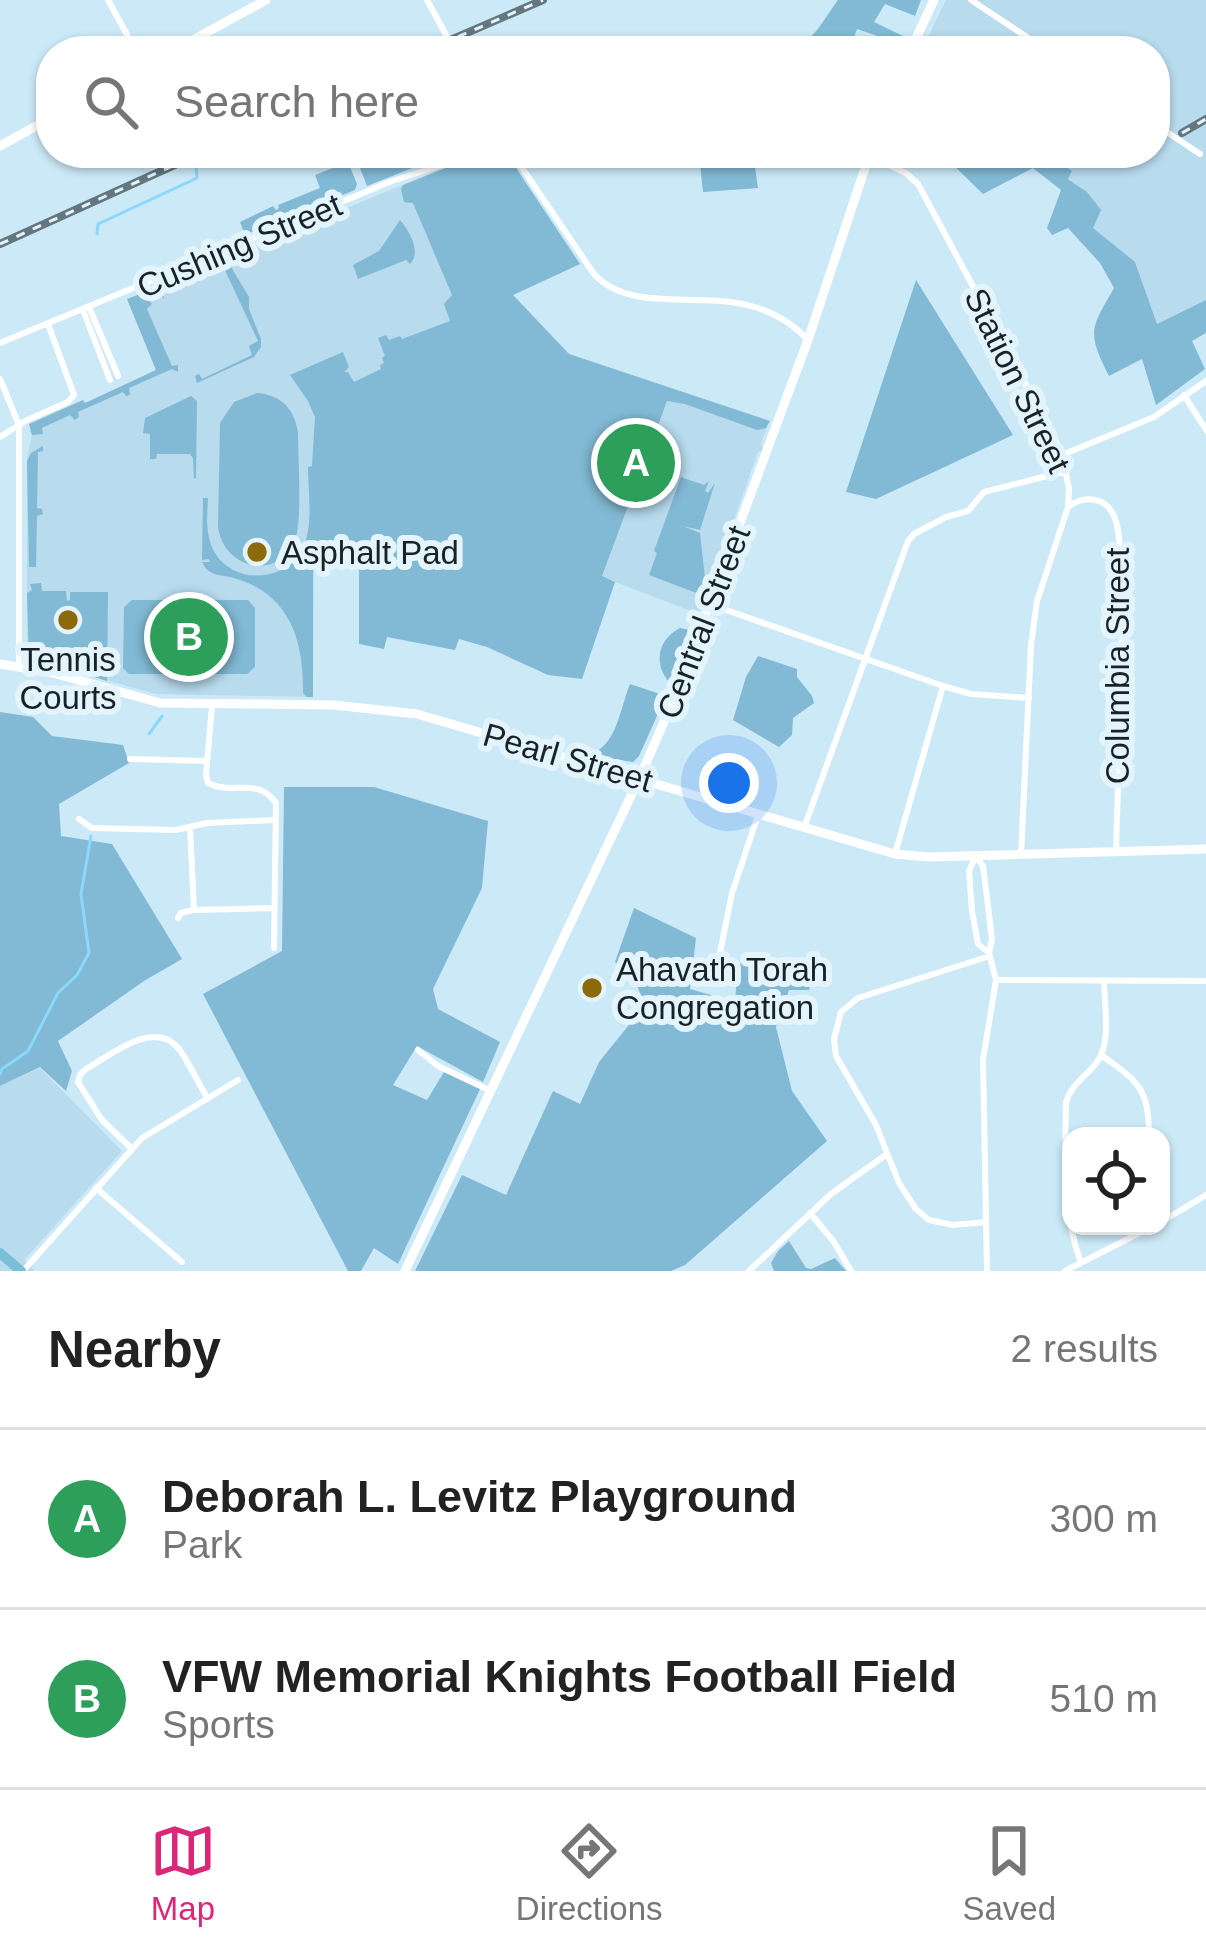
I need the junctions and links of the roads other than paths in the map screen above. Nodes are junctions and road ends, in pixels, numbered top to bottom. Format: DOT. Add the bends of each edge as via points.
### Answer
graph roads {
  1 [pos="108,0"];
  2 [pos="266,0"];
  3 [pos="427,0"];
  4 [pos="934,0"];
  5 [pos="970,0"];
  6 [pos="128,36"];
  7 [pos="200,36"];
  8 [pos="447,36"];
  9 [pos="917,36"];
  10 [pos="1025,36"];
  11 [pos="36,126"];
  12 [pos="1170,134"];
  13 [pos="1,143"];
  14 [pos="1200,154"];
  15 [pos="433,168"];
  16 [pos="522,168"];
  17 [pos="866,168"];
  18 [pos="896,168"];
  19 [pos="86,308"];
  20 [pos="48,324"];
  21 [pos="808,340"];
  22 [pos="0,343"];
  23 [pos="114,378"];
  24 [pos="0,379"];
  25 [pos="1206,381"];
  26 [pos="1184,394"];
  27 [pos="19,425"];
  28 [pos="1206,430"];
  29 [pos="0,436"];
  30 [pos="1062,455"];
  31 [pos="1067,471"];
  32 [pos="1069,489"];
  33 [pos="1086,498"];
  34 [pos="1068,507"];
  35 [pos="712,605"];
  36 [pos="866,658"];
  37 [pos="0,664"];
  38 [pos="19,665"];
  39 [pos="943,686"];
  40 [pos="1029,698"];
  41 [pos="212,706"];
  42 [pos="130,759"];
  43 [pos="207,761"];
  44 [pos="640,777"];
  45 [pos="758,815"];
  46 [pos="79,819"];
  47 [pos="276,820"];
  48 [pos="190,827"];
  49 [pos="805,828"];
  50 [pos="1206,849"];
  51 [pos="1116,852"];
  52 [pos="895,854"];
  53 [pos="1021,855"];
  54 [pos="975,856"];
  55 [pos="276,908"];
  56 [pos="194,910"];
  57 [pos="178,918"];
  58 [pos="274,948"];
  59 [pos="989,955"];
  60 [pos="715,978"];
  61 [pos="996,980"];
  62 [pos="1104,981"];
  63 [pos="1206,982"];
  64 [pos="418,1050"];
  65 [pos="1101,1055"];
  66 [pos="238,1080"];
  67 [pos="491,1091"];
  68 [pos="208,1099"];
  69 [pos="1149,1127"];
  70 [pos="132,1149"];
  71 [pos="887,1154"];
  72 [pos="96,1189"];
  73 [pos="1206,1195"];
  74 [pos="810,1213"];
  75 [pos="1170,1214"];
  76 [pos="986,1222"];
  77 [pos="1135,1235"];
  78 [pos="0,1253"];
  79 [pos="182,1262"];
  80 [pos="757,1263"];
  81 [pos="1081,1263"];
  82 [pos="22,1271"];
  83 [pos="405,1271"];
  84 [pos="749,1271"];
  85 [pos="765,1271"];
  86 [pos="851,1271"];
  87 [pos="986,1271"];
  88 [pos="1065,1271"];
  1 -- 6 [label="street"];
  2 -- 7 [label="main road"];
  3 -- 8 [label="street"];
  4 -- 9 [label="main road"];
  5 -- 10 [label="street"];
  11 -- 13 [label="main road"];
  12 -- 14 [label="street"];
  15 -- 19 [label="street, Cushing Street"];
  16 -- 21 [label="street" via="612,290 757,306"];
  17 -- 21 [label="main road, Central Street"];
  18 -- 30 [label="street, Station Street" via="918,184"];
  19 -- 20 [label="street, Cushing Street"];
  19 -- 23 [label="street"];
  20 -- 22 [label="street, Cushing Street"];
  20 -- 27 [label="street" via="74,394"];
  21 -- 35 [label="main road, Central Street"];
  24 -- 27 [label="street"];
  25 -- 26 [label="street"];
  26 -- 28 [label="street"];
  26 -- 30 [label="street" via="1154,417"];
  27 -- 29 [label="street"];
  27 -- 38 [label="street"];
  30 -- 31 [label="street, Station Street"];
  31 -- 32 [label="street, Station Street"];
  31 -- 36 [label="street" via="984,491 968,511 911,537"];
  32 -- 33 [label="street, Columbia Street"];
  32 -- 34 [label="street, Station Street"];
  33 -- 34 [label="street"];
  33 -- 51 [label="street, Columbia Street" via="1111,511 1119,543"];
  34 -- 40 [label="street, Station Street" via="1037,602"];
  35 -- 36 [label="street"];
  35 -- 44 [label="main road, Central Street"];
  36 -- 39 [label="street"];
  36 -- 49 [label="street"];
  37 -- 38 [label="main road, Pearl Street"];
  38 -- 41 [label="main road, Pearl Street" via="160,703"];
  39 -- 40 [label="street"];
  39 -- 52 [label="street"];
  40 -- 53 [label="street, Station Street"];
  41 -- 43 [label="street"];
  41 -- 44 [label="main road, Pearl Street" via="401,711"];
  42 -- 43 [label="street"];
  43 -- 47 [label="street" via="215,788 270,794"];
  44 -- 45 [label="main road, Pearl Street"];
  44 -- 67 [label="main road, Central Street"];
  45 -- 49 [label="main road, Pearl Street"];
  45 -- 60 [label="street"];
  46 -- 48 [label="street" via="92,828"];
  47 -- 48 [label="street"];
  47 -- 55 [label="street"];
  48 -- 56 [label="street"];
  49 -- 52 [label="main road, Pearl Street"];
  50 -- 51 [label="main road, Pearl Street"];
  51 -- 53 [label="main road, Pearl Street"];
  52 -- 54 [label="main road, Pearl Street"];
  53 -- 54 [label="main road, Pearl Street"];
  54 -- 59 [label="street" via="983,866"];
  54 -- 59 [label="street" via="972,911 978,944"];
  55 -- 56 [label="street"];
  55 -- 58 [label="street"];
  56 -- 57 [label="street"];
  59 -- 61 [label="street"];
  59 -- 71 [label="street" via="858,998 841,1012 836,1055"];
  61 -- 62 [label="street"];
  61 -- 76 [label="street" via="983,1060"];
  62 -- 63 [label="street"];
  62 -- 65 [label="street"];
  64 -- 67 [label="street"];
  65 -- 69 [label="street" via="1143,1091"];
  65 -- 81 [label="street" via="1066,1102 1068,1220"];
  66 -- 68 [label="street"];
  67 -- 83 [label="main road, Central Street"];
  68 -- 70 [label="street"];
  68 -- 70 [label="street" via="178,1048 155,1036 86,1069 78,1082"];
  70 -- 72 [label="street"];
  71 -- 74 [label="street"];
  71 -- 76 [label="street" via="929,1220"];
  72 -- 79 [label="street"];
  72 -- 82 [label="street"];
  73 -- 75 [label="street"];
  74 -- 80 [label="street"];
  74 -- 86 [label="street"];
  76 -- 87 [label="street"];
  77 -- 81 [label="street"];
  78 -- 82 [label="main road"];
  80 -- 84 [label="street"];
  80 -- 85 [label="street"];
  81 -- 88 [label="street"];
}
